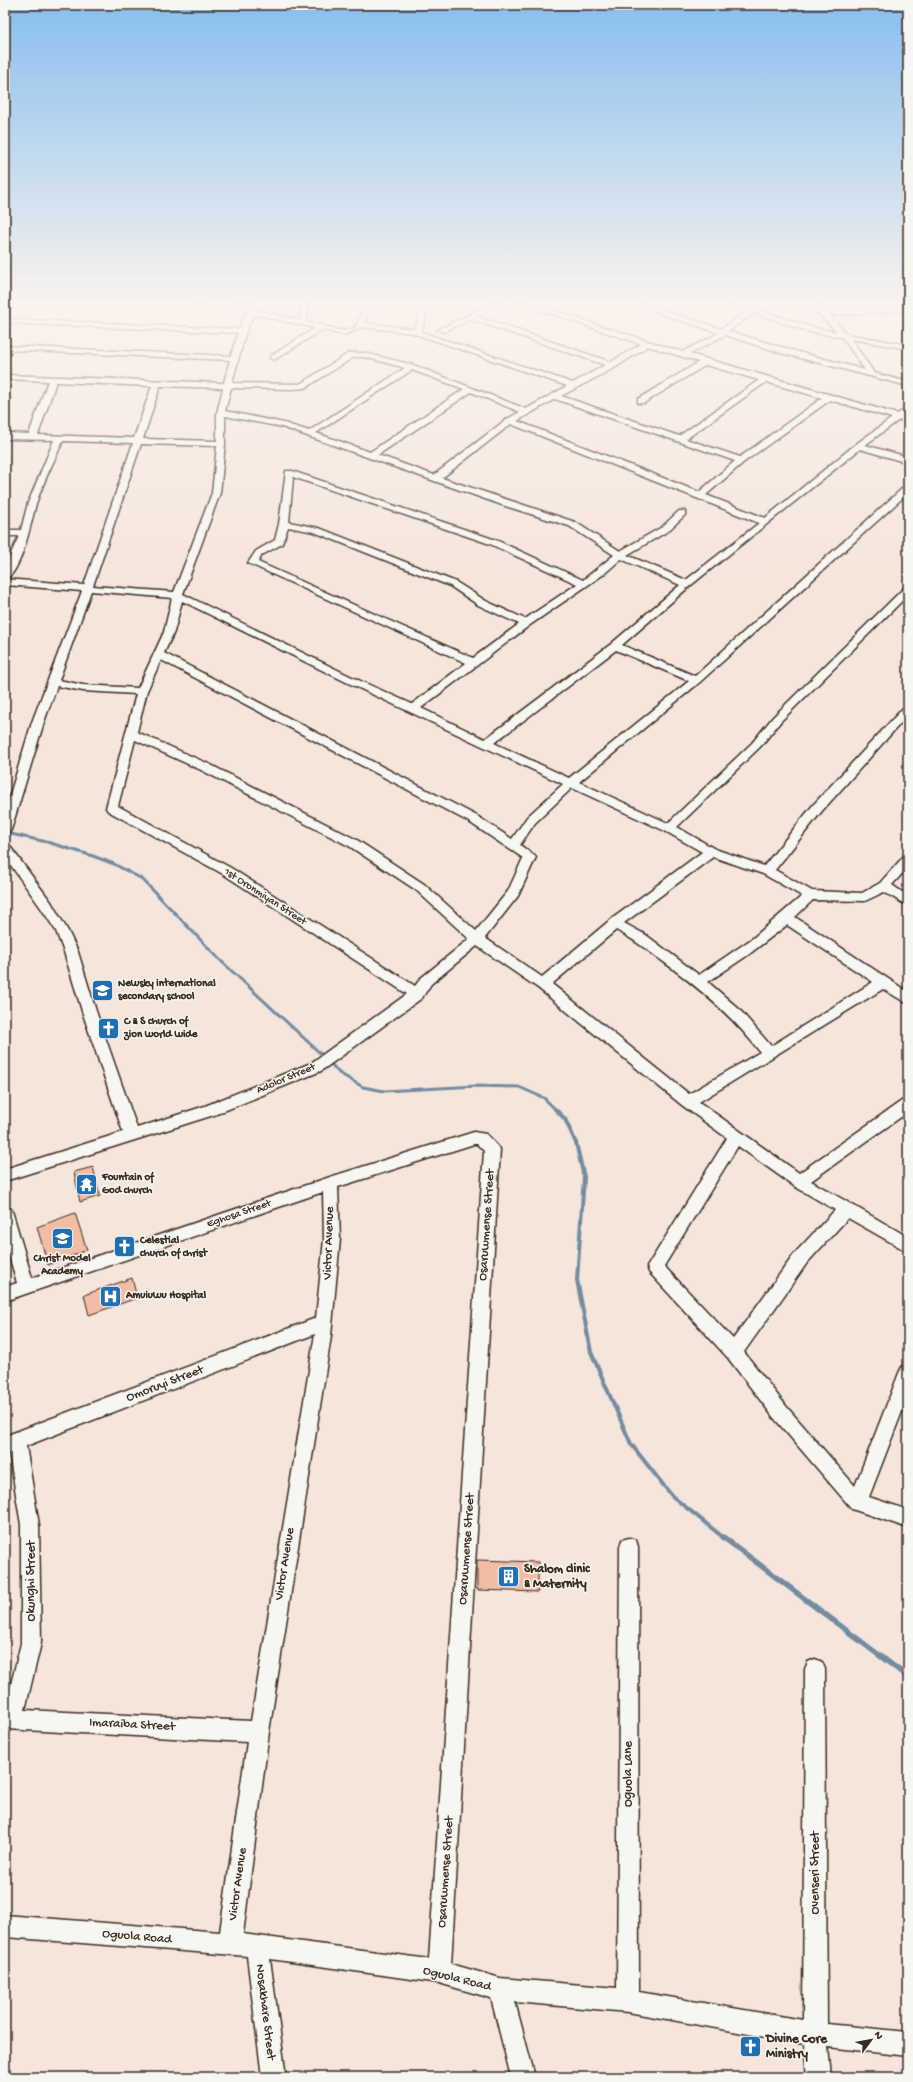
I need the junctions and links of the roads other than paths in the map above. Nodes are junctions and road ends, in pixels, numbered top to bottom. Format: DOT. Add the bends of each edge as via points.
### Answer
graph roads {
  1 [pos="46,399"];
  2 [pos="152,399"];
  3 [pos="224,399"];
  4 [pos="363,399"];
  5 [pos="455,399"];
  6 [pos="493,399"];
  7 [pos="548,399"];
  8 [pos="562,399"];
  9 [pos="644,399"];
  10 [pos="736,399"];
  11 [pos="826,399"];
  12 [pos="836,399"];
  13 [pos="641,401"];
  14 [pos="908,410"];
  15 [pos="221,412"];
  16 [pos="527,412"];
  17 [pos="898,417"];
  18 [pos="908,420"];
  19 [pos="510,421"];
  20 [pos="310,434"];
  21 [pos="5,436"];
  22 [pos="32,436"];
  23 [pos="60,437"];
  24 [pos="680,439"];
  25 [pos="137,442"];
  26 [pos="222,444"];
  27 [pos="859,446"];
  28 [pos="372,455"];
  29 [pos="741,460"];
  30 [pos="908,460"];
  31 [pos="436,478"];
  32 [pos="908,488"];
  33 [pos="700,496"];
  34 [pos="682,513"];
  35 [pos="766,522"];
  36 [pos="284,524"];
  37 [pos="5,533"];
  38 [pos="25,533"];
  39 [pos="620,555"];
  40 [pos="5,576"];
  41 [pos="5,582"];
  42 [pos="584,584"];
  43 [pos="688,584"];
  44 [pos="908,589"];
  45 [pos="88,590"];
  46 [pos="178,596"];
  47 [pos="526,623"];
  48 [pos="615,646"];
  49 [pos="158,654"];
  50 [pos="473,662"];
  51 [pos="696,680"];
  52 [pos="53,682"];
  53 [pos="142,691"];
  54 [pos="413,708"];
  55 [pos="908,709"];
  56 [pos="130,733"];
  57 [pos="486,744"];
  58 [pos="570,783"];
  59 [pos="669,828"];
  60 [pos="5,830"];
  61 [pos="514,845"];
  62 [pos="5,848"];
  63 [pos="711,852"];
  64 [pos="908,860"];
  65 [pos="767,871"];
  66 [pos="884,886"];
  67 [pos="810,895"];
  68 [pos="908,902"];
  69 [pos="788,919"];
  70 [pos="614,924"];
  71 [pos="477,939"];
  72 [pos="699,981"];
  73 [pos="884,982"];
  74 [pos="543,984"];
  75 [pos="417,994"];
  76 [pos="908,1000"];
  77 [pos="769,1054"];
  78 [pos="688,1102"];
  79 [pos="908,1104"];
  80 [pos="132,1135"];
  81 [pos="736,1136"];
  82 [pos="474,1138"];
  83 [pos="5,1175"];
  84 [pos="799,1181"];
  85 [pos="330,1183"];
  86 [pos="846,1209"];
  87 [pos="5,1214"];
  88 [pos="908,1246"];
  89 [pos="26,1286"];
  90 [pos="5,1294"];
  91 [pos="324,1323"];
  92 [pos="734,1352"];
  93 [pos="908,1372"];
  94 [pos="10,1443"];
  95 [pos="858,1502"];
  96 [pos="908,1519"];
  97 [pos="629,1547"];
  98 [pos="815,1669"];
  99 [pos="9,1719"];
  100 [pos="259,1732"];
  101 [pos="5,1926"];
  102 [pos="230,1944"];
  103 [pos="257,1946"];
  104 [pos="439,1972"];
  105 [pos="500,1990"];
  106 [pos="628,2001"];
  107 [pos="815,2034"];
  108 [pos="908,2044"];
  109 [pos="274,2077"];
  110 [pos="523,2077"];
  111 [pos="819,2077"];
  1 -- 22 [label="street"];
  2 -- 25 [label="street"];
  3 -- 15 [label="street"];
  4 -- 20 [label="street"];
  5 -- 28 [label="street"];
  6 -- 16 [label="street"];
  7 -- 16 [label="street"];
  8 -- 24 [label="street"];
  9 -- 13 [label="street"];
  10 -- 24 [label="street"];
  11 -- 29 [label="street"];
  12 -- 17 [label="street"];
  14 -- 17 [label="street"];
  15 -- 20 [label="street" via="284,425"];
  15 -- 26 [label="street"];
  16 -- 19 [label="street"];
  17 -- 18 [label="street"];
  17 -- 27 [label="street"];
  19 -- 31 [label="street"];
  19 -- 33 [label="street"];
  20 -- 28 [label="street"];
  21 -- 22 [label="street"];
  22 -- 23 [label="street"];
  23 -- 25 [label="street"];
  23 -- 38 [label="street" via="32,503"];
  24 -- 29 [label="street"];
  25 -- 26 [label="street"];
  25 -- 45 [label="street"];
  26 -- 46 [label="street" via="216,493"];
  27 -- 30 [label="street"];
  27 -- 35 [label="street"];
  28 -- 31 [label="street"];
  29 -- 33 [label="street"];
  31 -- 39 [label="street" via="572,524"];
  32 -- 51 [label="street"];
  33 -- 35 [label="street"];
  34 -- 39 [label="street" via="660,533"];
  35 -- 43 [label="street"];
  36 -- 42 [label="street" via="289,473 493,542"];
  36 -- 47 [label="street" via="316,530 453,584 482,603"];
  36 -- 50 [label="street" via="280,542 261,551 254,557 253,563"];
  37 -- 38 [label="street"];
  38 -- 40 [label="street"];
  39 -- 42 [label="street"];
  39 -- 43 [label="street"];
  41 -- 45 [label="street"];
  42 -- 47 [label="street"];
  43 -- 48 [label="street"];
  44 -- 59 [label="street" via="778,719 756,745"];
  45 -- 46 [label="street"];
  45 -- 52 [label="street"];
  46 -- 49 [label="street" via="169,632"];
  46 -- 54 [label="street"];
  47 -- 50 [label="street"];
  48 -- 51 [label="street"];
  48 -- 57 [label="street"];
  49 -- 53 [label="street"];
  49 -- 61 [label="street" via="466,816"];
  50 -- 54 [label="street"];
  51 -- 58 [label="street"];
  52 -- 53 [label="street" via="83,688"];
  52 -- 60 [label="street"];
  53 -- 56 [label="street"];
  54 -- 57 [label="street"];
  55 -- 65 [label="street" via="836,787"];
  56 -- 71 [label="street" via="205,767 353,843 420,887"];
  56 -- 75 [label="street, 1st Oronmiyan Street" via="112,808 227,871"];
  57 -- 58 [label="street"];
  58 -- 59 [label="street"];
  58 -- 61 [label="street" via="531,820"];
  59 -- 63 [label="street"];
  61 -- 71 [label="street, Adolor Street" via="530,857 514,893"];
  62 -- 80 [label="street" via="62,931"];
  63 -- 65 [label="street"];
  63 -- 70 [label="street"];
  64 -- 66 [label="street"];
  65 -- 67 [label="street"];
  66 -- 67 [label="street" via="865,897"];
  66 -- 68 [label="street"];
  67 -- 69 [label="street"];
  69 -- 72 [label="street"];
  69 -- 73 [label="street"];
  70 -- 72 [label="street" via="633,932"];
  70 -- 74 [label="street"];
  71 -- 74 [label="street"];
  71 -- 75 [label="street, Adolor Street" via="426,981"];
  72 -- 77 [label="street" via="752,1030"];
  73 -- 76 [label="street"];
  73 -- 77 [label="street"];
  74 -- 78 [label="street"];
  75 -- 80 [label="street, Adolor Street" via="316,1067 209,1111"];
  77 -- 78 [label="street"];
  78 -- 81 [label="street"];
  79 -- 84 [label="street"];
  80 -- 83 [label="street, Adolor Street"];
  81 -- 84 [label="street"];
  81 -- 92 [label="street" via="655,1267"];
  82 -- 85 [label="street, Eghosa Street"];
  82 -- 104 [label="street, Osaruwmense Street" via="481,1138 492,1149"];
  84 -- 86 [label="street"];
  85 -- 89 [label="street, Eghosa Street"];
  85 -- 91 [label="street, Victor Avenue" via="332,1240"];
  86 -- 88 [label="street"];
  86 -- 92 [label="street" via="801,1258"];
  87 -- 89 [label="street"];
  89 -- 90 [label="street, Eghosa Street"];
  91 -- 94 [label="street, Omoruyi Street"];
  91 -- 100 [label="street, Victor Avenue"];
  92 -- 95 [label="street" via="780,1412"];
  93 -- 95 [label="street"];
  94 -- 99 [label="street, Okunghi Street" via="30,1525 31,1643"];
  95 -- 96 [label="street"];
  97 -- 106 [label="street, Oguola Lane"];
  98 -- 107 [label="street, Ovenseri Street"];
  99 -- 100 [label="street, Imaraiba Street"];
  100 -- 102 [label="street, Victor Avenue"];
  101 -- 102 [label="street, Oguola Road"];
  102 -- 103 [label="street, Oguola Road"];
  103 -- 104 [label="street, Oguola Road"];
  103 -- 109 [label="street, Nosakhare Street"];
  104 -- 105 [label="street, Oguola Road"];
  105 -- 106 [label="street, Oguola Road"];
  105 -- 110 [label="street"];
  106 -- 107 [label="street, Oguola Road"];
  107 -- 108 [label="street, Oguola Road"];
  107 -- 111 [label="street, Ovenseri Street"];
}
